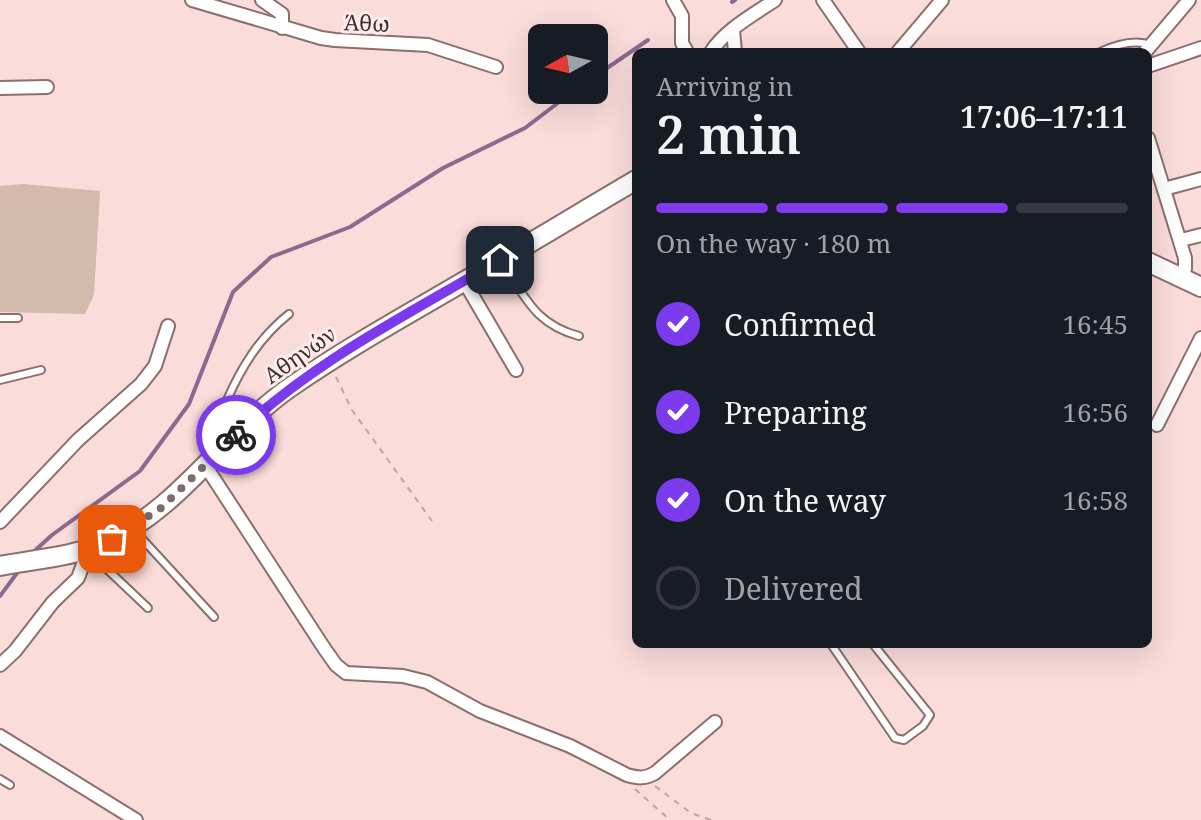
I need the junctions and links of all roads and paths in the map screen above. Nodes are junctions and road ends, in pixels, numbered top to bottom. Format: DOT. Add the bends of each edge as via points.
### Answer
graph roads {
  1 [pos="192,0"];
  2 [pos="262,0"];
  3 [pos="673,0"];
  4 [pos="775,0"];
  5 [pos="942,0"];
  6 [pos="1189,0"];
  7 [pos="829,2"];
  8 [pos="282,28"];
  9 [pos="733,30"];
  10 [pos="685,48"];
  11 [pos="714,48"];
  12 [pos="735,48"];
  13 [pos="857,48"];
  14 [pos="901,48"];
  15 [pos="1110,48"];
  16 [pos="1148,48"];
  17 [pos="1150,48"];
  18 [pos="1201,48"];
  19 [pos="1152,65"];
  20 [pos="496,67"];
  21 [pos="47,87"];
  22 [pos="0,88"];
  23 [pos="1152,159"];
  24 [pos="1201,179"];
  25 [pos="632,182"];
  26 [pos="1164,189"];
  27 [pos="1201,235"];
  28 [pos="1181,240"];
  29 [pos="500,260"];
  30 [pos="1152,264"];
  31 [pos="1180,277"];
  32 [pos="464,281"];
  33 [pos="1201,287"];
  34 [pos="289,314"];
  35 [pos="0,318"];
  36 [pos="18,318"];
  37 [pos="168,326"];
  38 [pos="579,336"];
  39 [pos="1201,338"];
  40 [pos="329,361"];
  41 [pos="41,370"];
  42 [pos="516,370"];
  43 [pos="0,380"];
  44 [pos="1157,425"];
  45 [pos="209,461"];
  46 [pos="432,521"];
  47 [pos="0,522"];
  48 [pos="131,528"];
  49 [pos="86,550"];
  50 [pos="0,566"];
  51 [pos="148,608"];
  52 [pos="214,617"];
  53 [pos="834,648"];
  54 [pos="876,648"];
  55 [pos="0,665"];
  56 [pos="715,722"];
  57 [pos="0,736"];
  58 [pos="623,773"];
  59 [pos="645,778"];
  60 [pos="0,779"];
  61 [pos="10,785"];
  62 [pos="136,820"];
  63 [pos="670,820"];
  64 [pos="711,820"];
  1 -- 8 [label="street, Άθω"];
  2 -- 8 [label="street" via="282,14"];
  3 -- 10 [label="street" via="682,16"];
  4 -- 9 [label="street"];
  5 -- 14 [label="street"];
  6 -- 17 [label="street"];
  7 -- 13 [label="street"];
  8 -- 20 [label="street, Άθω" via="335,40 428,45"];
  9 -- 11 [label="street"];
  9 -- 12 [label="street"];
  15 -- 16 [label="lane" via="1139,42"];
  18 -- 19 [label="street"];
  21 -- 22 [label="street"];
  23 -- 26 [label="street"];
  24 -- 26 [label="street"];
  25 -- 29 [label="main road, Αθηνών"];
  26 -- 28 [label="street"];
  27 -- 28 [label="street"];
  28 -- 31 [label="street" via="1186,265"];
  29 -- 32 [label="main road, Αθηνών"];
  29 -- 38 [label="lane" via="539,316"];
  30 -- 31 [label="main road"];
  31 -- 33 [label="main road"];
  32 -- 40 [label="main road, Αθηνών"];
  32 -- 42 [label="street"];
  34 -- 45 [label="lane" via="266,335 239,374 215,427"];
  35 -- 36 [label="lane"];
  37 -- 47 [label="street" via="155,366 141,384 78,440"];
  39 -- 44 [label="street"];
  40 -- 45 [label="main road, Αθηνών" via="276,398"];
  40 -- 46 [label="path" via="352,410"];
  41 -- 43 [label="lane"];
  45 -- 48 [label="main road, Αθηνών" via="160,509"];
  45 -- 58 [label="street" via="307,623 341,669 419,679"];
  48 -- 49 [label="main road, Αθηνών"];
  48 -- 52 [label="lane"];
  49 -- 50 [label="main road, Αθηνών"];
  49 -- 51 [label="lane"];
  49 -- 55 [label="street" via="78,578"];
  53 -- 54 [label="lane" via="895,738 904,740 930,715"];
  56 -- 59 [label="street"];
  57 -- 62 [label="street"];
  58 -- 59 [label="street"];
  58 -- 63 [label="path"];
  59 -- 64 [label="path" via="691,813"];
  60 -- 61 [label="lane"];
}
